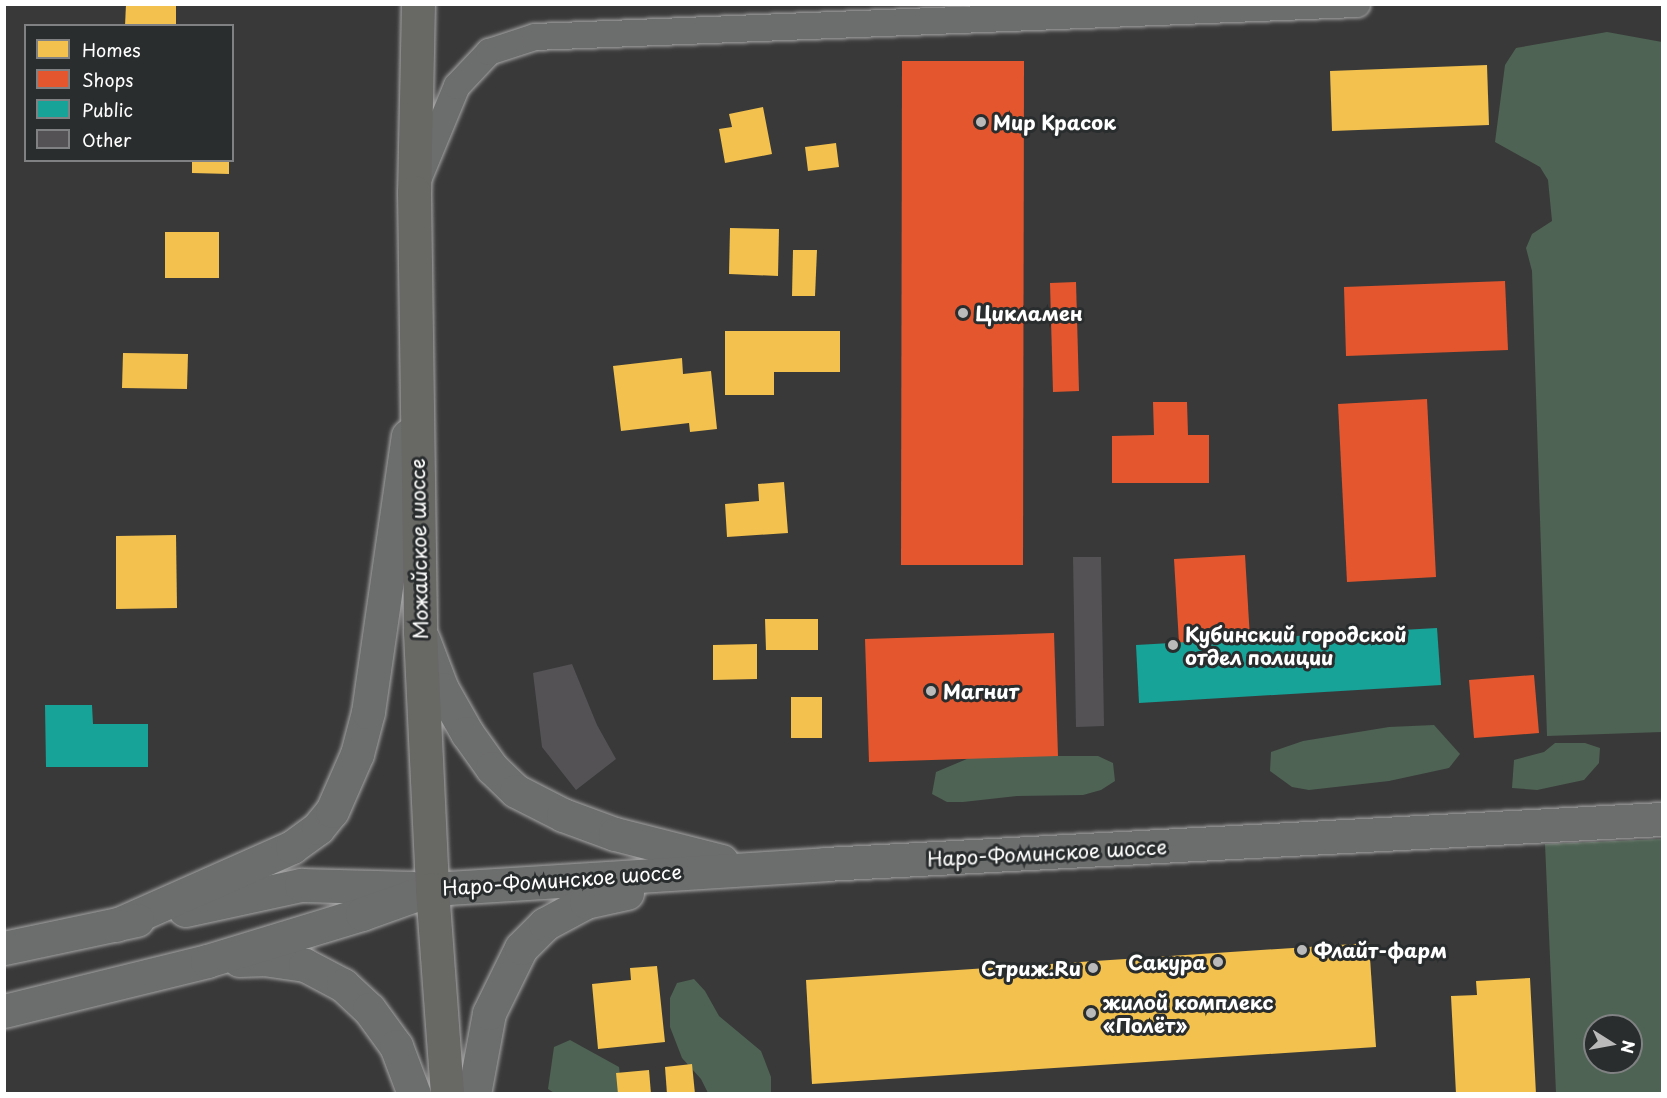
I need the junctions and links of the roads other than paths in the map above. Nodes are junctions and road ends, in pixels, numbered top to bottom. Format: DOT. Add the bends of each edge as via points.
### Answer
graph roads {
  1 [pos="418,4"];
  2 [pos="1357,4"];
  3 [pos="414,192"];
  4 [pos="416,378"];
  5 [pos="420,632"];
  6 [pos="1662,819"];
  7 [pos="749,869"];
  8 [pos="432,888"];
  9 [pos="116,925"];
  10 [pos="4,948"];
  11 [pos="207,961"];
  12 [pos="4,1011"];
  13 [pos="414,1094"];
  14 [pos="447,1094"];
  15 [pos="474,1094"];
  1 -- 3 [label="main road, Можайское шоссе"];
  2 -- 3 [label="street" via="535,37 489,52 457,86"];
  3 -- 4 [label="main road, Можайское шоссе"];
  4 -- 5 [label="main road, Можайское шоссе"];
  4 -- 9 [label="street" via="368,712 357,754 332,811 318,828 292,847"];
  5 -- 7 [label="street" via="442,689 467,733 492,768 516,791 563,815 615,834"];
  5 -- 8 [label="main road, Можайское шоссе"];
  6 -- 7 [label="street, Наро-Фоминское шоссе"];
  7 -- 8 [label="street, Наро-Фоминское шоссе"];
  7 -- 15 [label="street" via="586,902 545,924 521,948 489,1013"];
  8 -- 9 [label="street, Наро-Фоминское шоссе" via="301,885"];
  8 -- 11 [label="street, Наро-Фоминское шоссе" via="362,914"];
  8 -- 14 [label="main road, Можайское шоссе"];
  9 -- 10 [label="street, Наро-Фоминское шоссе"];
  11 -- 12 [label="street, Наро-Фоминское шоссе"];
  11 -- 13 [label="street" via="263,959 305,965 326,974 369,1009 396,1046"];
}
